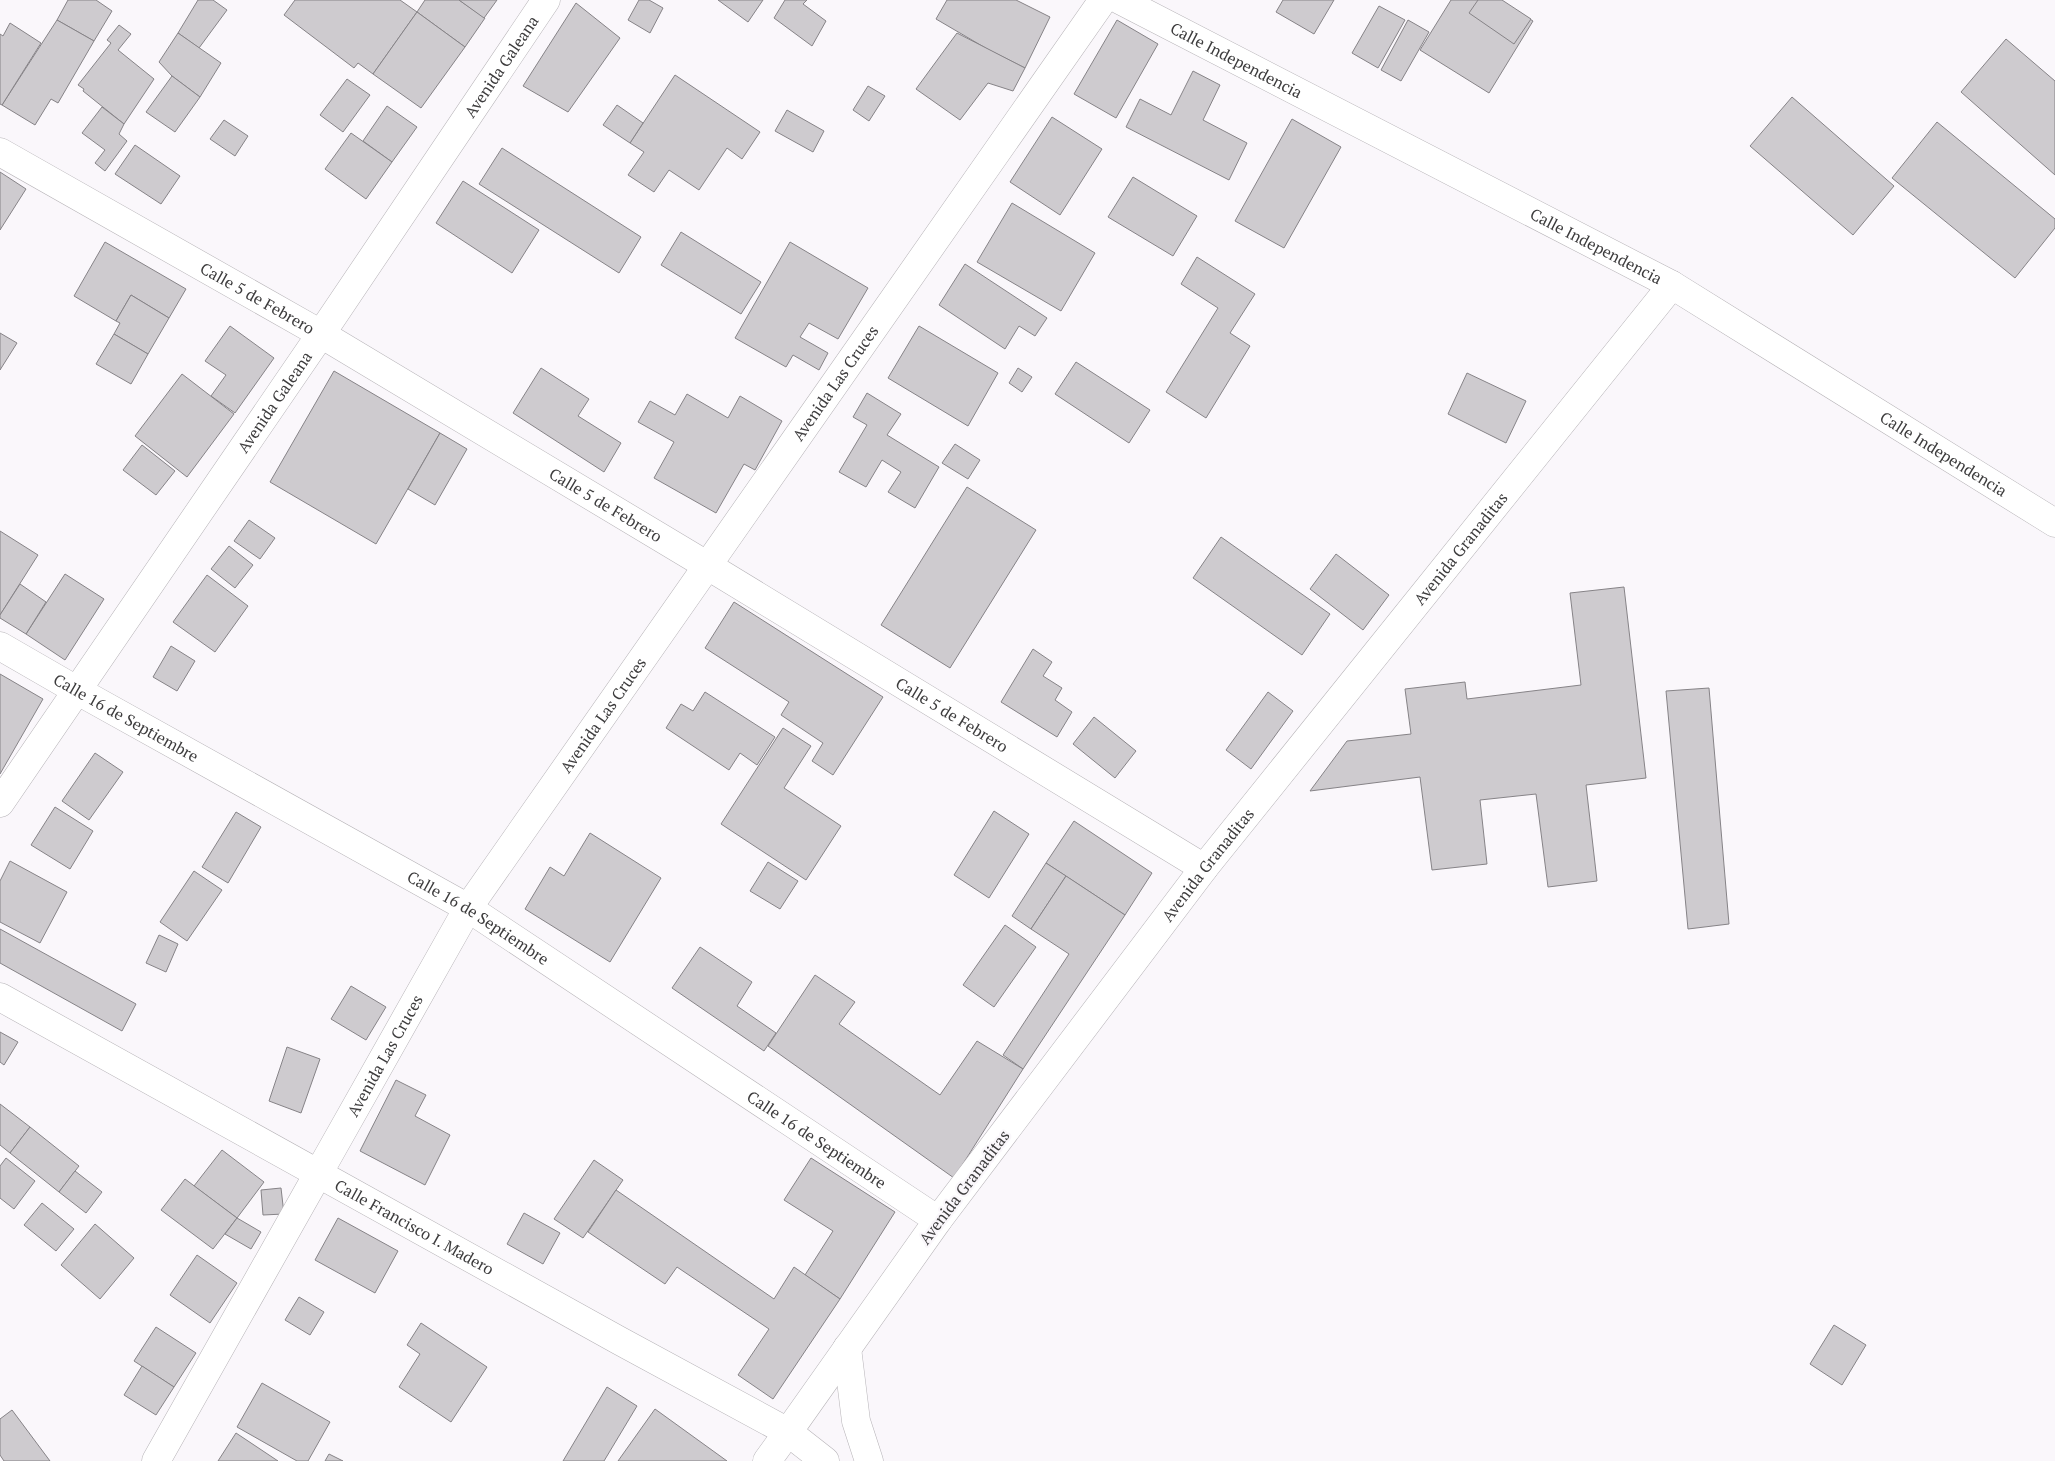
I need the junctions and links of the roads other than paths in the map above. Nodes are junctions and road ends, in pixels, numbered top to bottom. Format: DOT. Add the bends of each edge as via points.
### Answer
graph roads {
  1 [pos="546,0"];
  2 [pos="1103,0"];
  3 [pos="1120,0"];
  4 [pos="0,152"];
  5 [pos="1672,285"];
  6 [pos="321,334"];
  7 [pos="2055,523"];
  8 [pos="708,566"];
  9 [pos="0,646"];
  10 [pos="78,691"];
  11 [pos="0,802"];
  12 [pos="1204,868"];
  13 [pos="468,908"];
  14 [pos="0,998"];
  15 [pos="318,1174"];
  16 [pos="938,1220"];
  17 [pos="847,1348"];
  18 [pos="788,1432"];
  19 [pos="156,1461"];
  20 [pos="767,1461"];
  21 [pos="825,1461"];
  22 [pos="869,1461"];
  1 -- 6 [label="street, Avenida Galeana"];
  2 -- 8 [label="street, Avenida Las Cruces"];
  3 -- 5 [label="street, Calle Independencia"];
  4 -- 6 [label="street, Calle 5 de Febrero"];
  5 -- 7 [label="street, Calle Independencia"];
  5 -- 12 [label="street, Avenida Granaditas"];
  6 -- 8 [label="street, Calle 5 de Febrero"];
  6 -- 10 [label="street, Avenida Galeana"];
  8 -- 12 [label="street, Calle 5 de Febrero"];
  8 -- 13 [label="street, Avenida Las Cruces"];
  9 -- 10 [label="street, Calle 16 de Septiembre"];
  10 -- 11 [label="street, Avenida Galeana"];
  10 -- 13 [label="street, Calle 16 de Septiembre"];
  12 -- 16 [label="street, Avenida Granaditas"];
  13 -- 15 [label="street, Avenida Las Cruces"];
  13 -- 16 [label="street, Calle 16 de Septiembre"];
  14 -- 15 [label="street, Calle Francisco I. Madero"];
  15 -- 18 [label="street, Calle Francisco I. Madero"];
  15 -- 19 [label="street, Avenida Las Cruces"];
  16 -- 17 [label="street, Avenida Granaditas"];
  17 -- 18 [label="street, Avenida Granaditas"];
  17 -- 22 [label="street" via="856,1421"];
  18 -- 20 [label="street, Avenida Granaditas"];
  18 -- 21 [label="street, Calle Francisco I. Madero"];
}
